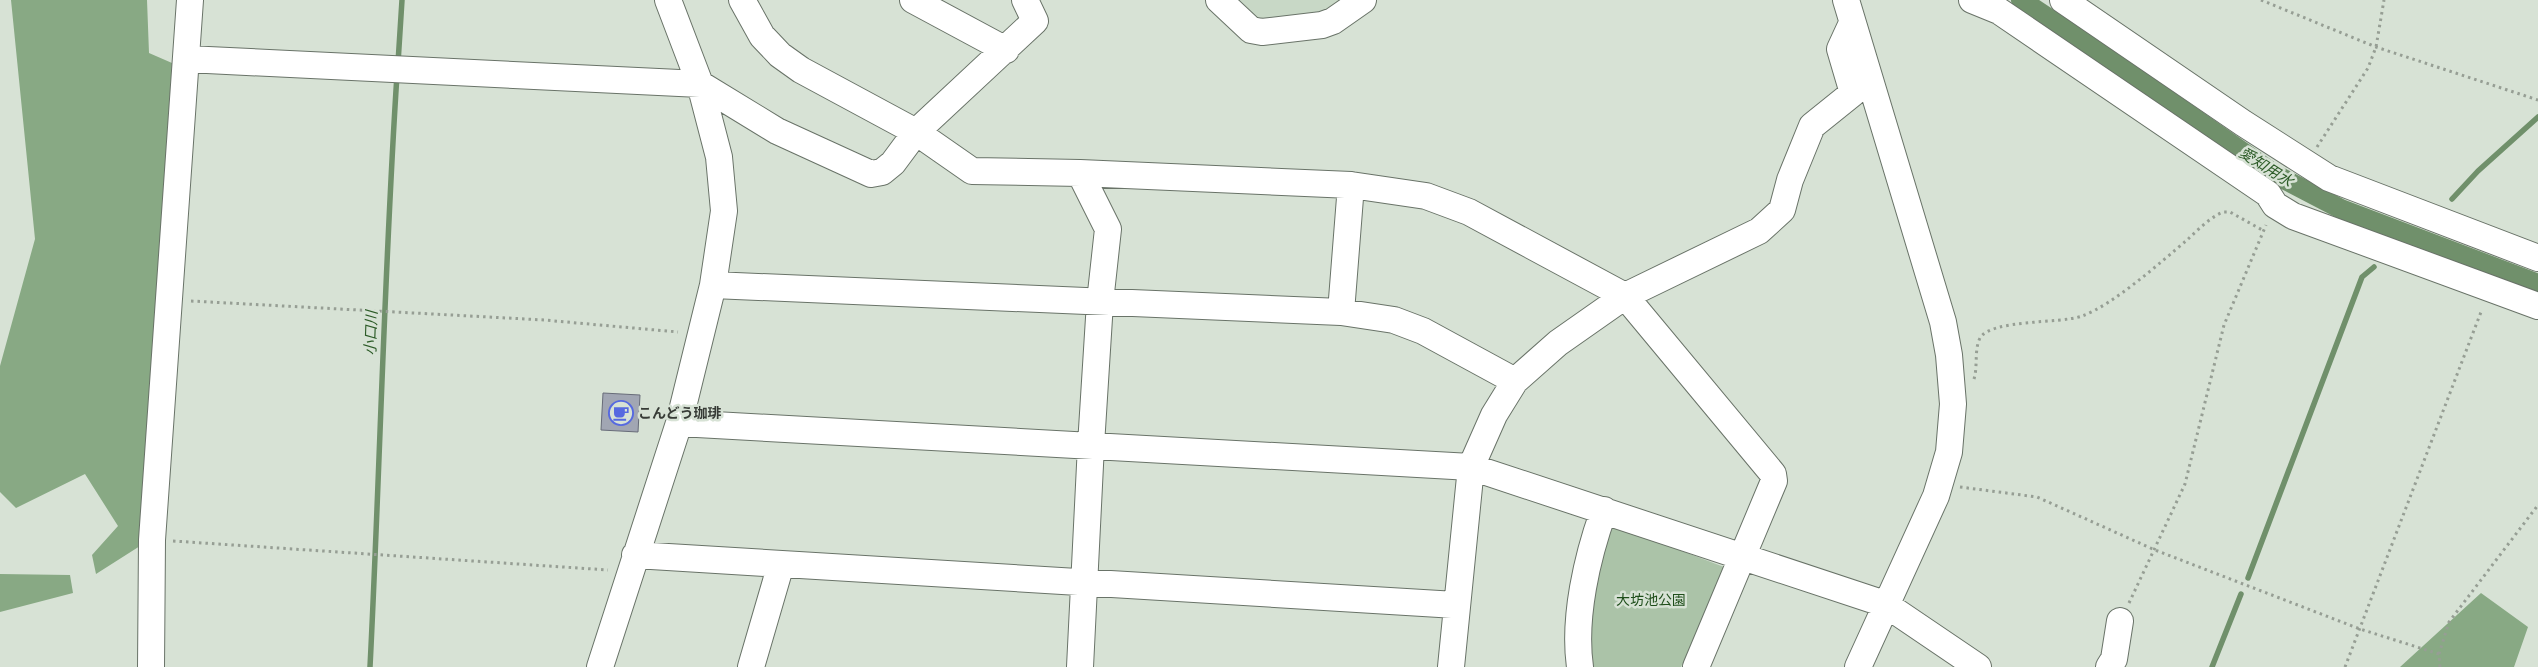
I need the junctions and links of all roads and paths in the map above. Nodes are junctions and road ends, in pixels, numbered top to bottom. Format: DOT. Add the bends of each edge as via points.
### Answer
graph roads {
  1 [pos="190,0"];
  2 [pos="668,0"];
  3 [pos="742,0"];
  4 [pos="912,0"];
  5 [pos="1025,0"];
  6 [pos="1219,0"];
  7 [pos="1363,0"];
  8 [pos="1972,0"];
  9 [pos="2062,0"];
  10 [pos="2260,0"];
  11 [pos="2384,0"];
  12 [pos="1849,12"];
  13 [pos="2376,47"];
  14 [pos="1006,50"];
  15 [pos="188,59"];
  16 [pos="700,84"];
  17 [pos="2538,100"];
  18 [pos="916,132"];
  19 [pos="2304,163"];
  20 [pos="1080,172"];
  21 [pos="1351,185"];
  22 [pos="2275,205"];
  23 [pos="2264,231"];
  24 [pos="2538,258"];
  25 [pos="713,285"];
  26 [pos="1625,296"];
  27 [pos="170,300"];
  28 [pos="1100,302"];
  29 [pos="2538,306"];
  30 [pos="1341,312"];
  31 [pos="2480,312"];
  32 [pos="702,334"];
  33 [pos="1515,380"];
  34 [pos="1953,392"];
  35 [pos="679,423"];
  36 [pos="1091,445"];
  37 [pos="1471,468"];
  38 [pos="1941,483"];
  39 [pos="2538,505"];
  40 [pos="1604,510"];
  41 [pos="152,540"];
  42 [pos="2155,550"];
  43 [pos="1744,556"];
  44 [pos="633,563"];
  45 [pos="781,564"];
  46 [pos="1084,582"];
  47 [pos="1885,604"];
  48 [pos="1456,605"];
  49 [pos="2120,621"];
  50 [pos="2360,628"];
  51 [pos="2439,654"];
  52 [pos="150,667"];
  53 [pos="600,667"];
  54 [pos="751,667"];
  55 [pos="1080,667"];
  56 [pos="1451,667"];
  57 [pos="1580,667"];
  58 [pos="1696,667"];
  59 [pos="1858,667"];
  60 [pos="1978,667"];
  61 [pos="2110,667"];
  62 [pos="2345,667"];
  63 [pos="2440,667"];
  1 -- 15 [label="street"];
  2 -- 16 [label="street"];
  3 -- 18 [label="street" via="762,36 780,55 801,70"];
  4 -- 14 [label="street"];
  5 -- 14 [label="street" via="1036,22"];
  6 -- 7 [label="street" via="1251,30 1262,32 1322,25"];
  8 -- 22 [label="street" via="1999,11 2022,26 2268,194"];
  9 -- 19 [label="street"];
  10 -- 13 [label="path"];
  11 -- 13 [label="path"];
  12 -- 26 [label="street" via="1840,49 1853,93 1812,126 1790,180 1782,210 1759,231"];
  12 -- 34 [label="street" via="1943,322"];
  13 -- 17 [label="path"];
  13 -- 19 [label="path" via="2368,68"];
  14 -- 18 [label="street"];
  15 -- 16 [label="street"];
  15 -- 27 [label="street"];
  16 -- 18 [label="street" via="777,131 871,174 882,172 893,163"];
  16 -- 25 [label="street" via="718,157 724,211"];
  18 -- 20 [label="street" via="972,171"];
  19 -- 24 [label="street" via="2346,186"];
  20 -- 21 [label="street"];
  20 -- 28 [label="street" via="1108,229"];
  21 -- 26 [label="street" via="1426,196 1448,203 1486,219"];
  21 -- 30 [label="street"];
  22 -- 23 [label="path"];
  22 -- 29 [label="street" via="2293,216"];
  23 -- 34 [label="path" via="2230,212 2223,212 2133,283 2083,316 1988,330 1978,344 1973,381 1966,391"];
  23 -- 42 [label="path" via="2224,325 2185,484"];
  25 -- 28 [label="street"];
  25 -- 32 [label="street"];
  26 -- 33 [label="street" via="1558,343"];
  26 -- 43 [label="street" via="1773,474 1774,481"];
  27 -- 32 [label="path" via="544,320"];
  27 -- 41 [label="street"];
  28 -- 30 [label="street"];
  28 -- 36 [label="street"];
  30 -- 33 [label="street" via="1394,320 1423,331"];
  31 -- 50 [label="path"];
  32 -- 35 [label="street"];
  33 -- 37 [label="street" via="1494,415"];
  34 -- 38 [label="street" via="1951,438"];
  35 -- 36 [label="street"];
  35 -- 44 [label="street"];
  36 -- 37 [label="street"];
  36 -- 46 [label="street"];
  37 -- 40 [label="street"];
  37 -- 48 [label="street"];
  38 -- 42 [label="path" via="2037,497"];
  38 -- 47 [label="street"];
  39 -- 51 [label="path" via="2449,622"];
  40 -- 43 [label="street"];
  40 -- 57 [label="street" via="1588,564 1578,633"];
  41 -- 44 [label="path"];
  41 -- 52 [label="street"];
  42 -- 49 [label="path"];
  42 -- 50 [label="path"];
  43 -- 47 [label="street"];
  43 -- 58 [label="street"];
  44 -- 45 [label="street"];
  44 -- 53 [label="street"];
  45 -- 46 [label="street"];
  45 -- 54 [label="street"];
  46 -- 48 [label="street"];
  46 -- 55 [label="street"];
  47 -- 59 [label="street"];
  47 -- 60 [label="street"];
  48 -- 56 [label="street"];
  49 -- 61 [label="street"];
  50 -- 51 [label="path"];
  50 -- 62 [label="path"];
  51 -- 63 [label="path"];
}
